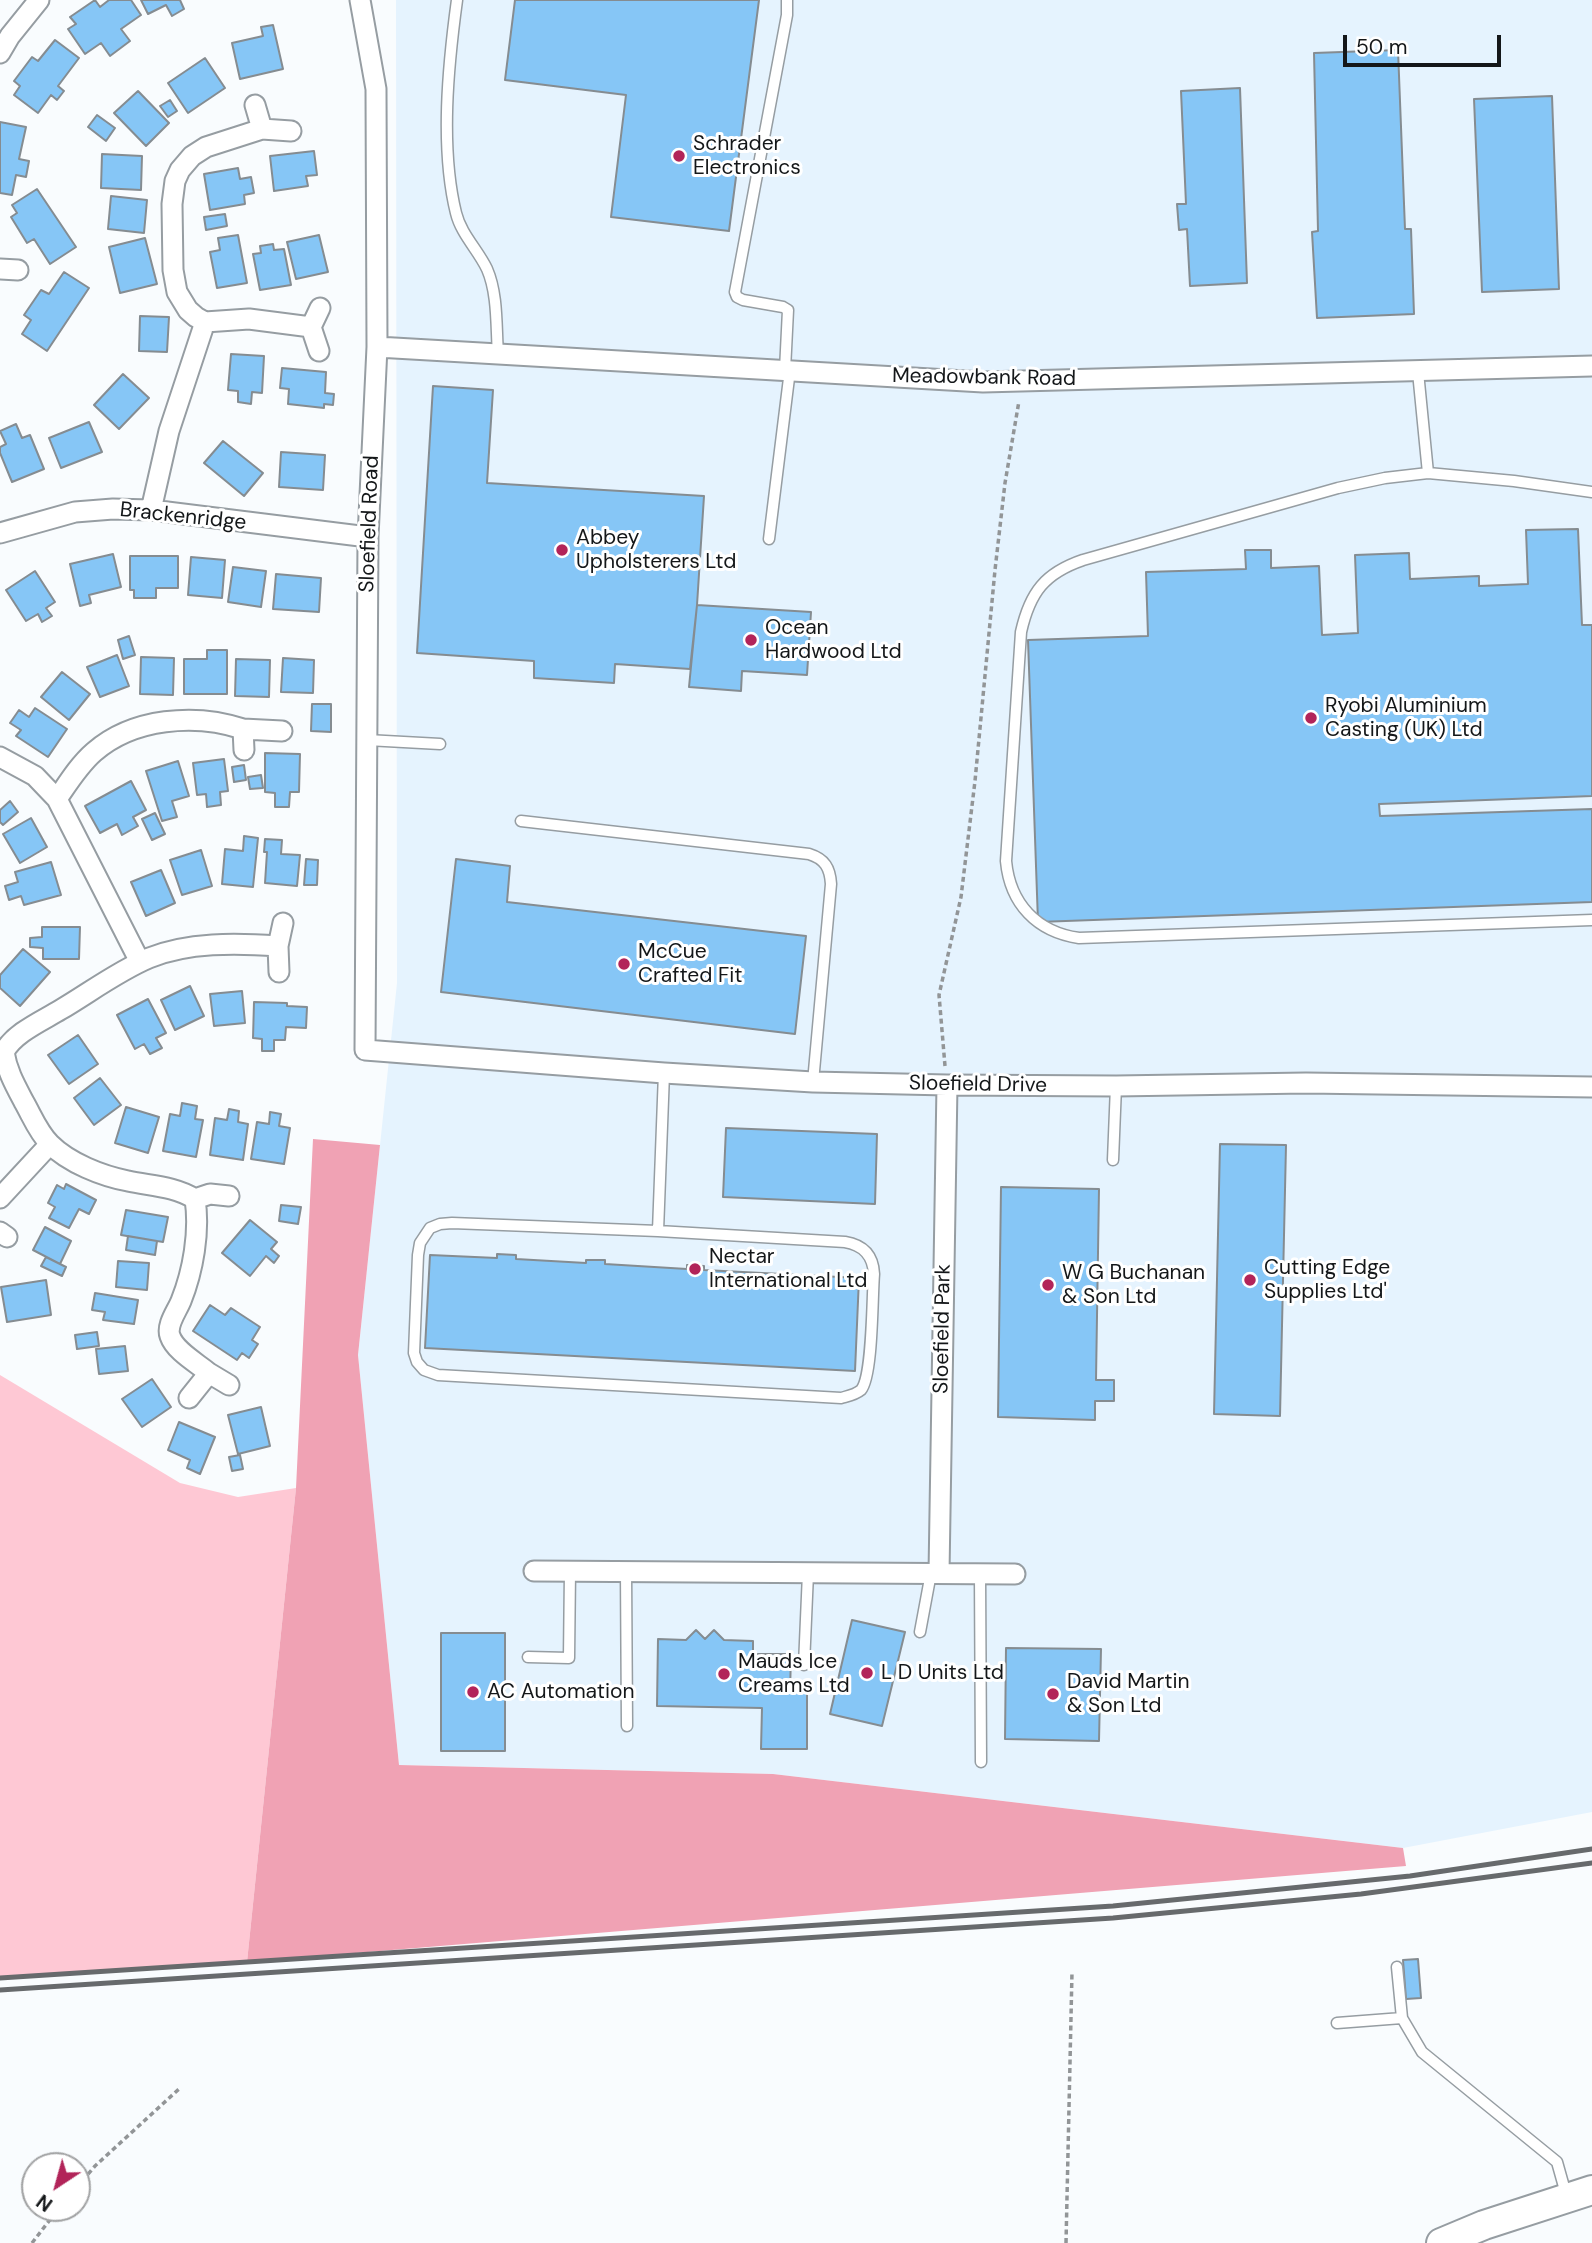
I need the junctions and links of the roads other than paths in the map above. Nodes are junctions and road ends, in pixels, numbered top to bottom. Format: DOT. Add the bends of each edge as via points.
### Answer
graph roads {
  1 [pos="40,0"];
  2 [pos="360,0"];
  3 [pos="457,0"];
  4 [pos="787,0"];
  5 [pos="0,53"];
  6 [pos="255,105"];
  7 [pos="262,129"];
  8 [pos="291,131"];
  9 [pos="320,307"];
  10 [pos="205,322"];
  11 [pos="311,327"];
  12 [pos="377,348"];
  13 [pos="319,351"];
  14 [pos="498,354"];
  15 [pos="1592,366"];
  16 [pos="787,370"];
  17 [pos="1418,372"];
  18 [pos="1428,472"];
  19 [pos="1592,492"];
  20 [pos="151,510"];
  21 [pos="0,533"];
  22 [pos="368,537"];
  23 [pos="769,538"];
  24 [pos="243,729"];
  25 [pos="282,731"];
  26 [pos="367,740"];
  27 [pos="440,744"];
  28 [pos="244,750"];
  29 [pos="0,757"];
  30 [pos="58,800"];
  31 [pos="521,821"];
  32 [pos="1592,920"];
  33 [pos="283,923"];
  34 [pos="278,946"];
  35 [pos="140,962"];
  36 [pos="279,972"];
  37 [pos="365,1050"];
  38 [pos="664,1073"];
  39 [pos="813,1082"];
  40 [pos="947,1085"];
  41 [pos="1116,1086"];
  42 [pos="1592,1087"];
  43 [pos="50,1144"];
  44 [pos="1113,1160"];
  45 [pos="229,1196"];
  46 [pos="0,1198"];
  47 [pos="195,1199"];
  48 [pos="658,1231"];
  49 [pos="209,1373"];
  50 [pos="229,1385"];
  51 [pos="189,1398"];
  52 [pos="534,1571"];
  53 [pos="570,1571"];
  54 [pos="626,1571"];
  55 [pos="808,1573"];
  56 [pos="935,1573"];
  57 [pos="980,1574"];
  58 [pos="1015,1574"];
  59 [pos="920,1632"];
  60 [pos="528,1657"];
  61 [pos="804,1665"];
  62 [pos="627,1726"];
  63 [pos="981,1762"];
  64 [pos="1397,1967"];
  65 [pos="1402,2018"];
  66 [pos="1337,2023"];
  67 [pos="1579,2194"];
  68 [pos="1441,2243"];
  1 -- 5 [label="street"];
  2 -- 12 [label="street, Sloefield Road" via="376,89"];
  3 -- 14 [label="lane" via="448,91 453,195 459,222 492,286"];
  4 -- 16 [label="lane" via="735,292 741,299 788,310"];
  6 -- 7 [label="street"];
  7 -- 8 [label="street"];
  7 -- 10 [label="street" via="199,151 175,181 177,292 188,310"];
  9 -- 11 [label="street"];
  10 -- 11 [label="street" via="249,319"];
  10 -- 20 [label="street" via="169,431"];
  11 -- 13 [label="street"];
  12 -- 14 [label="street, Meadowbank Road"];
  12 -- 22 [label="street, Sloefield Road"];
  14 -- 16 [label="street, Meadowbank Road"];
  15 -- 17 [label="street, Meadowbank Road"];
  16 -- 17 [label="street, Meadowbank Road" via="983,382"];
  16 -- 23 [label="lane"];
  17 -- 18 [label="lane"];
  18 -- 19 [label="lane"];
  18 -- 32 [label="lane" via="1338,488 1083,560 1042,583 1030,601 1021,632 1006,861 1012,891 1040,925 1079,938"];
  20 -- 21 [label="street, Brackenridge" via="75,512"];
  20 -- 22 [label="street, Brackenridge"];
  22 -- 26 [label="street, Sloefield Road"];
  24 -- 25 [label="street"];
  24 -- 28 [label="street"];
  24 -- 30 [label="street" via="220,722 180,721 138,728 91,754"];
  26 -- 27 [label="lane"];
  26 -- 37 [label="street, Sloefield Road"];
  29 -- 30 [label="street" via="35,776"];
  30 -- 35 [label="street"];
  31 -- 39 [label="lane" via="820,858 830,870 831,884"];
  33 -- 34 [label="street"];
  34 -- 35 [label="street" via="195,948"];
  34 -- 36 [label="street"];
  35 -- 43 [label="street" via="27,1031 4,1052 11,1078"];
  37 -- 38 [label="street, Sloefield Drive"];
  38 -- 39 [label="street, Sloefield Drive"];
  38 -- 48 [label="lane"];
  39 -- 40 [label="street, Sloefield Drive"];
  40 -- 41 [label="street, Sloefield Drive"];
  40 -- 56 [label="street, Sloefield Park"];
  41 -- 42 [label="street, Sloefield Drive"];
  41 -- 44 [label="lane"];
  43 -- 46 [label="street"];
  43 -- 47 [label="street" via="95,1171 174,1189"];
  45 -- 47 [label="street" via="210,1194"];
  47 -- 49 [label="street" via="198,1215 191,1265 168,1328 174,1344"];
  48 -- 48 [label="lane" via="845,1242 865,1250 874,1274 868,1373 860,1391 841,1398 438,1375 417,1362 418,1250 434,1225"];
  49 -- 50 [label="street"];
  49 -- 51 [label="street"];
  52 -- 53 [label="street"];
  53 -- 54 [label="street"];
  53 -- 60 [label="lane" via="569,1658"];
  54 -- 55 [label="street"];
  54 -- 62 [label="lane"];
  55 -- 56 [label="street"];
  55 -- 61 [label="lane"];
  56 -- 57 [label="street"];
  56 -- 59 [label="lane"];
  57 -- 58 [label="street"];
  57 -- 63 [label="lane"];
  64 -- 65 [label="lane"];
  65 -- 66 [label="lane"];
  65 -- 67 [label="lane" via="1422,2053 1558,2162"];
  67 -- 68 [label="main road"];
}
